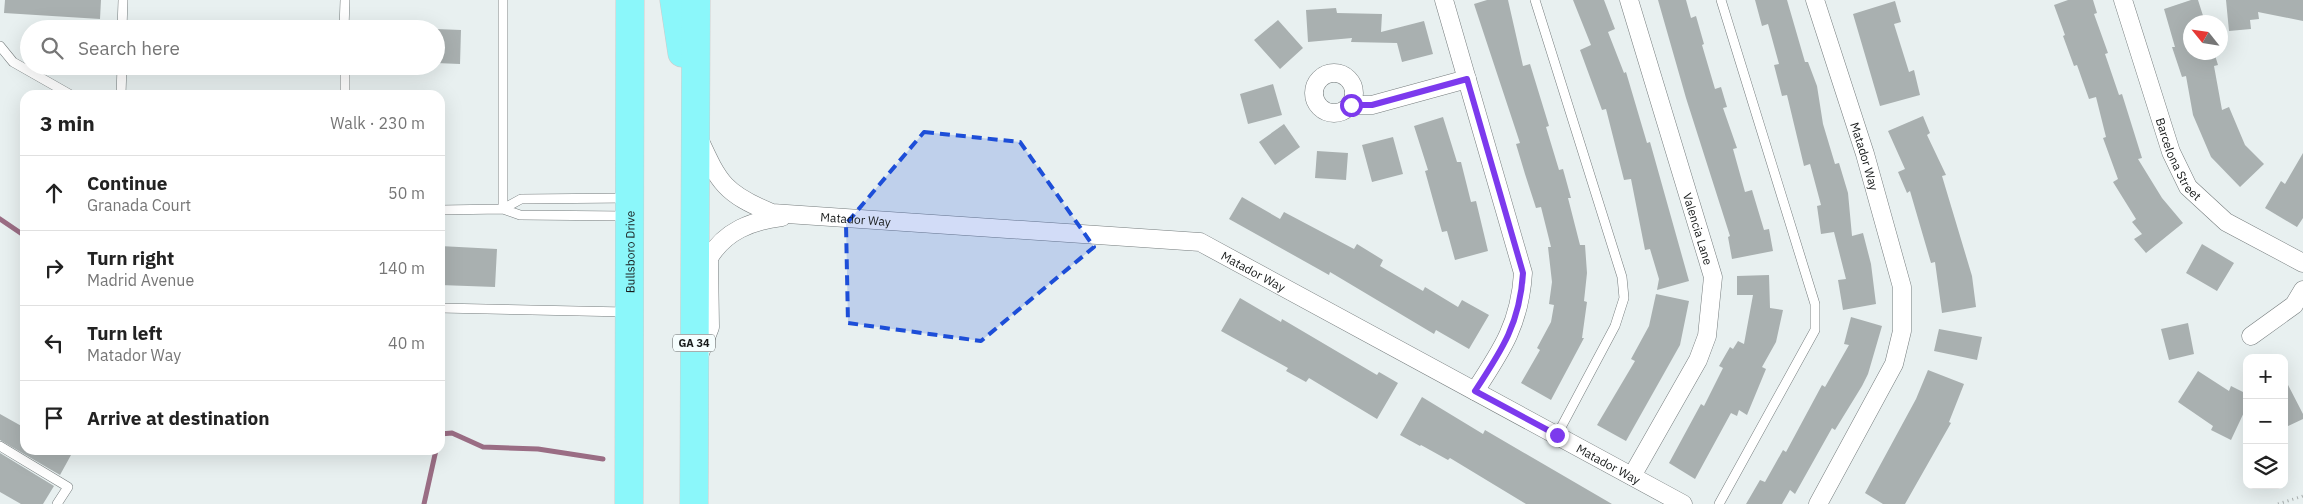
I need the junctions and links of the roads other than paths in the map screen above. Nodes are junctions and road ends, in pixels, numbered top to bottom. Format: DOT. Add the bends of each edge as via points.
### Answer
graph roads {
  1 [pos="122,0"];
  2 [pos="345,0"];
  3 [pos="503,0"];
  4 [pos="630,0"];
  5 [pos="674,0"];
  6 [pos="696,0"];
  7 [pos="1444,0"];
  8 [pos="1535,0"];
  9 [pos="1629,0"];
  10 [pos="1721,0"];
  11 [pos="1815,0"];
  12 [pos="2123,0"];
  13 [pos="122,20"];
  14 [pos="344,20"];
  15 [pos="0,46"];
  16 [pos="20,66"];
  17 [pos="36,75"];
  18 [pos="122,75"];
  19 [pos="344,75"];
  20 [pos="1467,79"];
  21 [pos="62,90"];
  22 [pos="121,90"];
  23 [pos="345,90"];
  24 [pos="1351,105"];
  25 [pos="695,134"];
  26 [pos="631,207"];
  27 [pos="503,208"];
  28 [pos="445,210"];
  29 [pos="807,214"];
  30 [pos="2303,263"];
  31 [pos="2303,290"];
  32 [pos="445,308"];
  33 [pos="629,312"];
  34 [pos="2250,336"];
  35 [pos="694,369"];
  36 [pos="1475,391"];
  37 [pos="1557,435"];
  38 [pos="0,446"];
  39 [pos="1632,476"];
  40 [pos="57,504"];
  41 [pos="629,504"];
  42 [pos="694,504"];
  43 [pos="1683,504"];
  44 [pos="1719,504"];
  45 [pos="1818,504"];
  1 -- 13 [label="lane"];
  2 -- 14 [label="lane"];
  3 -- 27 [label="lane"];
  4 -- 26 [label="main road, Bullsboro Drive"];
  5 -- 25 [label="main road"];
  6 -- 25 [label="main road, GA 34"];
  7 -- 20 [label="street"];
  8 -- 37 [label="lane" via="1622,277 1624,298 1616,326"];
  9 -- 39 [label="street, Valencia Lane" via="1713,277 1707,336 1698,360"];
  10 -- 44 [label="lane" via="1810,285 1815,330"];
  11 -- 45 [label="street, Matador Way" via="1865,154 1902,287 1902,331 1894,364"];
  12 -- 30 [label="street, Barcelona Street" via="2171,152 2188,186 2226,222"];
  15 -- 16 [label="lane"];
  17 -- 21 [label="lane"];
  18 -- 22 [label="lane"];
  19 -- 23 [label="lane"];
  20 -- 24 [label="street" via="1372,105"];
  20 -- 36 [label="street" via="1523,273 1522,297 1508,340"];
  25 -- 29 [label="street, Matador Way" via="715,173 736,196 772,213"];
  25 -- 35 [label="main road, GA 34"];
  26 -- 27 [label="lane" via="520,215"];
  26 -- 27 [label="lane" via="521,199"];
  26 -- 33 [label="main road, Bullsboro Drive"];
  27 -- 28 [label="lane"];
  29 -- 35 [label="street" via="748,224 726,236 714,249 709,258 710,327"];
  29 -- 36 [label="street, Matador Way" via="1200,242"];
  31 -- 34 [label="street" via="2294,305"];
  32 -- 33 [label="lane"];
  33 -- 41 [label="main road, Bullsboro Drive"];
  35 -- 42 [label="main road, GA 34"];
  36 -- 37 [label="street, Matador Way"];
  37 -- 39 [label="street, Matador Way"];
  38 -- 40 [label="lane" via="68,487"];
  39 -- 43 [label="street, Matador Way"];
}
